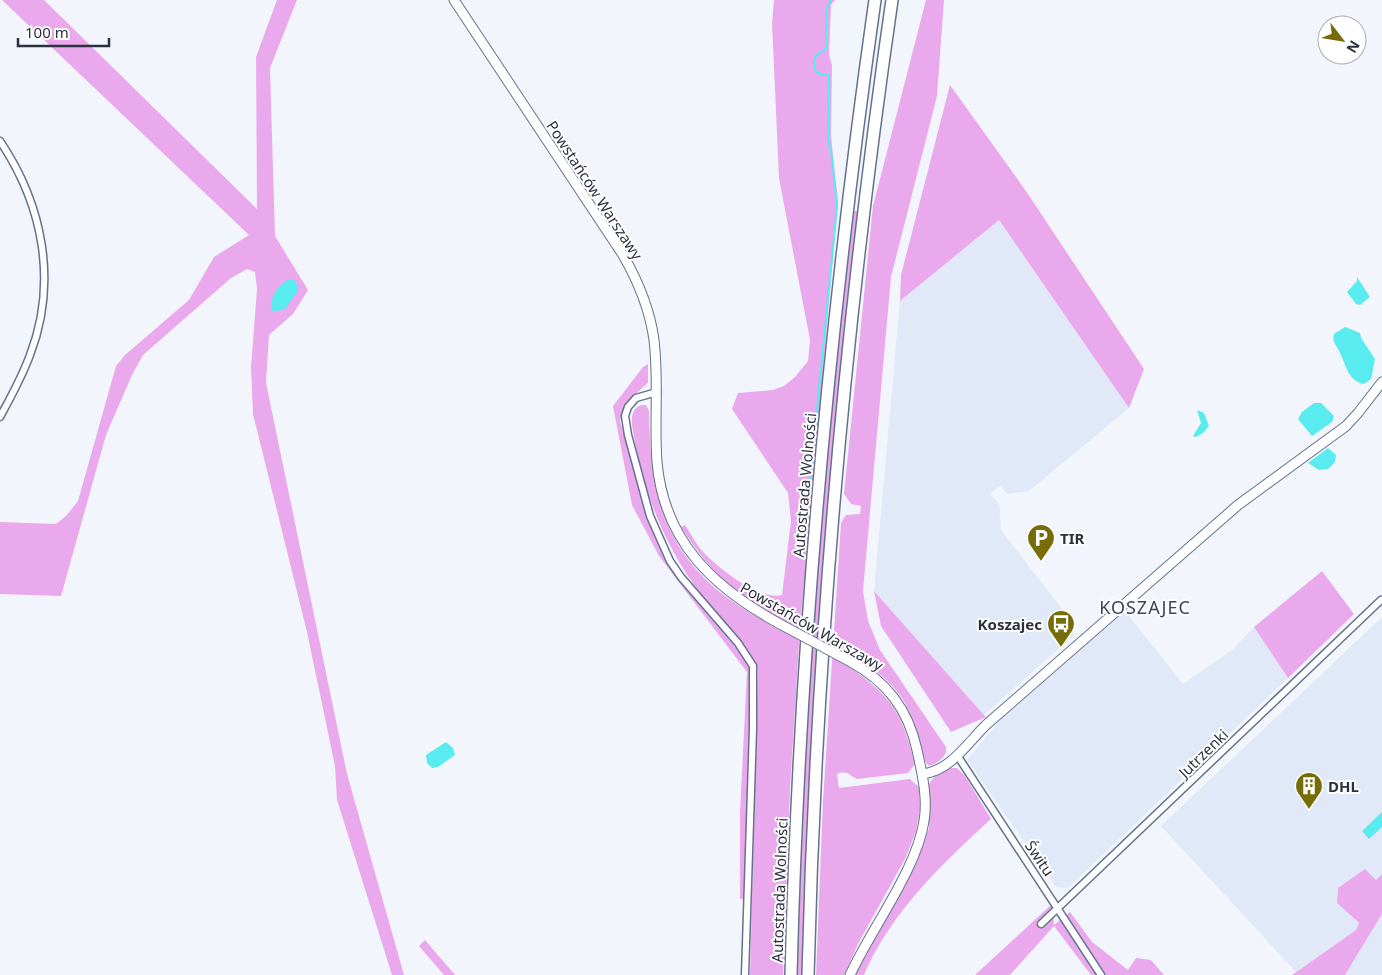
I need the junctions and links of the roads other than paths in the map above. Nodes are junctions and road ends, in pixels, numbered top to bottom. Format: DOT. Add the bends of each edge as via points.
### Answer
graph roads {
  1 [pos="454,0"];
  2 [pos="875,0"];
  3 [pos="892,0"];
  4 [pos="0,141"];
  5 [pos="1382,382"];
  6 [pos="656,392"];
  7 [pos="0,417"];
  8 [pos="1381,600"];
  9 [pos="957,756"];
  10 [pos="922,774"];
  11 [pos="1059,908"];
  12 [pos="1041,924"];
  13 [pos="744,975"];
  14 [pos="791,975"];
  15 [pos="808,975"];
  16 [pos="850,975"];
  17 [pos="1101,975"];
  1 -- 6 [label="street, Powstańców Warszawy" via="630,267 644,300 654,338"];
  2 -- 14 [label="highway, Autostrada Wolności" via="846,217 817,506 802,720"];
  3 -- 15 [label="highway, Autostrada Wolności" via="856,280 834,507 819,723"];
  4 -- 7 [label="street" via="22,178 34,209 42,245 46,288 44,309 30,356"];
  5 -- 9 [label="street" via="1346,426 1238,505 988,724"];
  6 -- 10 [label="street, Powstańców Warszawy, bridge" via="658,472 680,535 694,556 719,585 742,602 851,662 883,684 904,710 913,732"];
  6 -- 13 [label="street" via="636,398 625,416 650,516 670,561 753,666 754,720"];
  8 -- 11 [label="street, Jutrzenki"];
  9 -- 10 [label="street" via="933,772"];
  9 -- 11 [label="street, Świtu"];
  10 -- 16 [label="street, Powstańców Warszawy" via="925,813 918,844"];
  11 -- 12 [label="street, Jutrzenki"];
  11 -- 17 [label="street, Świtu"];
}
